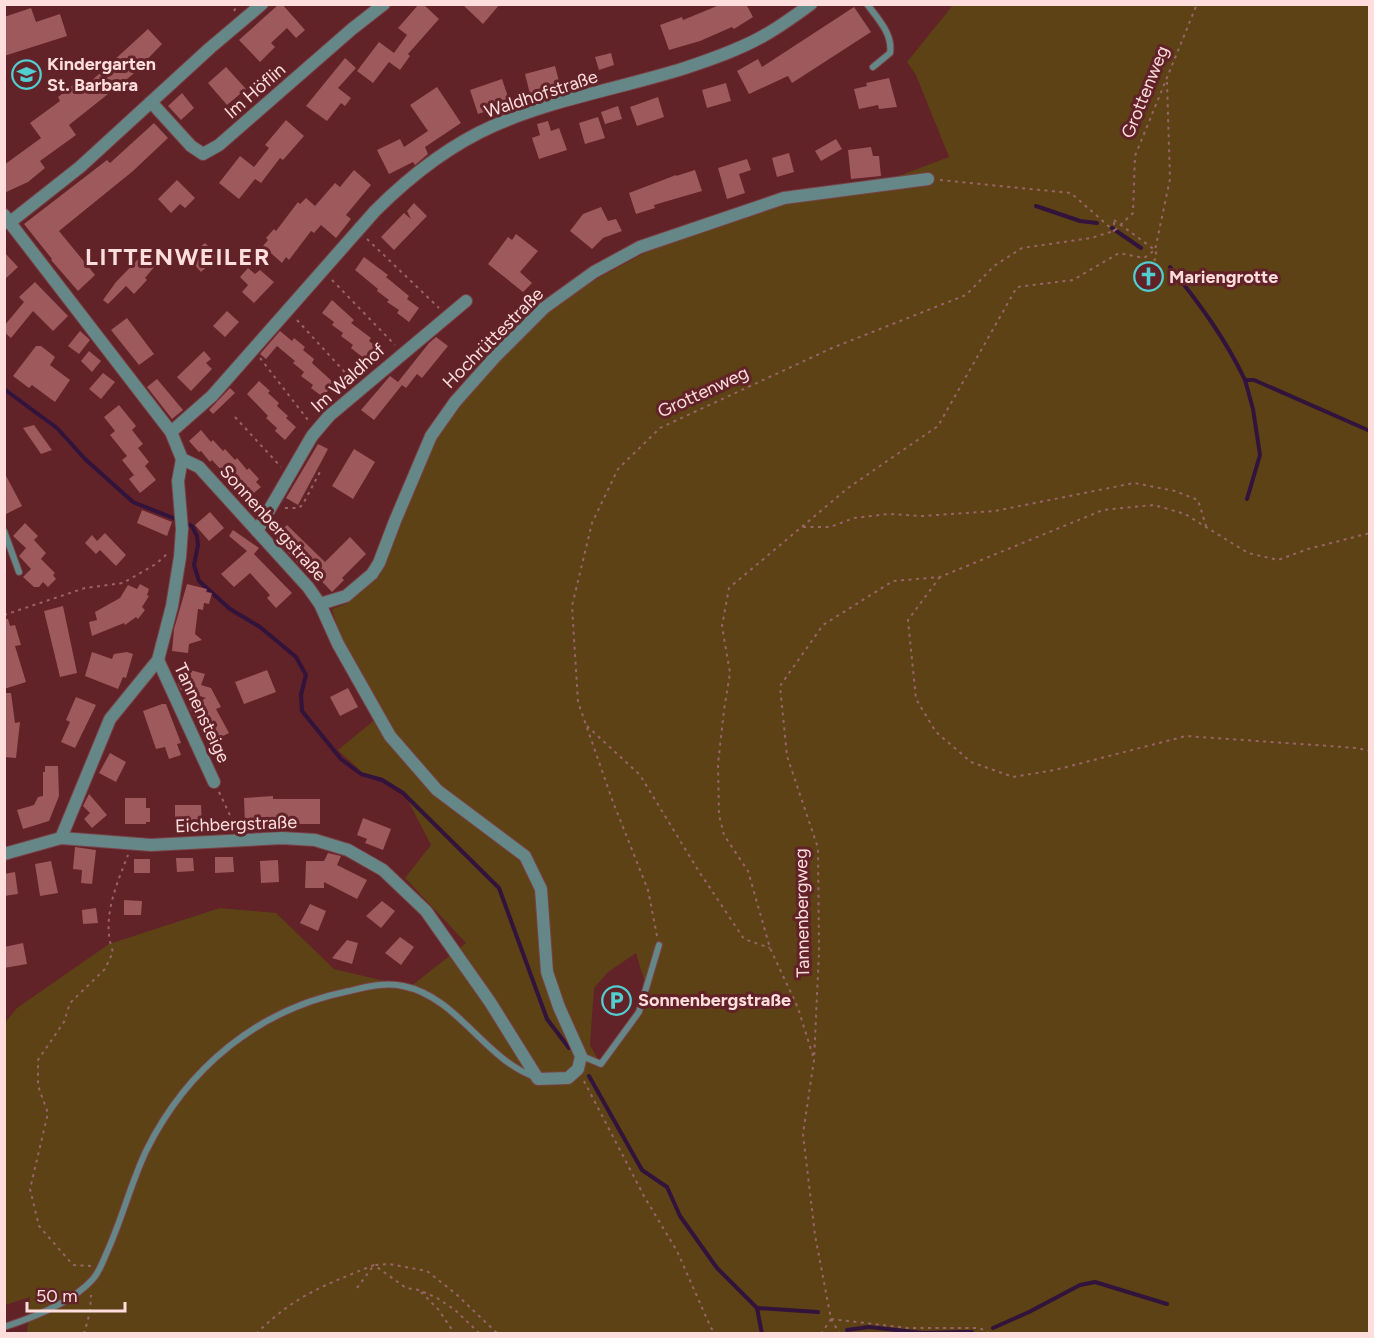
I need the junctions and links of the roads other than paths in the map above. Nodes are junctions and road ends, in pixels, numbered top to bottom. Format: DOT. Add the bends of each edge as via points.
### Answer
graph roads {
  1 [pos="262,4"];
  2 [pos="384,4"];
  3 [pos="811,4"];
  4 [pos="867,4"];
  5 [pos="873,67"];
  6 [pos="151,102"];
  7 [pos="928,178"];
  8 [pos="7,219"];
  9 [pos="466,301"];
  10 [pos="171,432"];
  11 [pos="182,459"];
  12 [pos="4,531"];
  13 [pos="257,531"];
  14 [pos="19,572"];
  15 [pos="320,604"];
  16 [pos="158,660"];
  17 [pos="214,782"];
  18 [pos="61,838"];
  19 [pos="4,854"];
  20 [pos="659,945"];
  21 [pos="581,1056"];
  22 [pos="538,1079"];
  23 [pos="4,1327"];
  1 -- 6 [label="street"];
  2 -- 6 [label="street, Im Höflin" via="219,145 203,154"];
  3 -- 10 [label="street, Waldhofstraße" via="765,35 725,54 492,126 431,162 400,185 212,396"];
  4 -- 5 [label="lane" via="892,44 890,54"];
  6 -- 8 [label="street" via="80,167"];
  7 -- 15 [label="street, Hochrüttestraße" via="784,198 640,247 594,272 544,308 455,402 431,436 379,564 346,596"];
  8 -- 10 [label="street"];
  9 -- 13 [label="street, Im Waldhof" via="329,416 316,431"];
  10 -- 11 [label="street"];
  11 -- 13 [label="street, Sonnenbergstraße" via="199,467"];
  11 -- 16 [label="street" via="178,482 181,546 172,606"];
  12 -- 14 [label="lane"];
  13 -- 15 [label="street, Sonnenbergstraße"];
  15 -- 21 [label="street, Sonnenbergstraße" via="390,736 437,790 525,856 541,889 547,972"];
  16 -- 17 [label="street, Tannensteige"];
  16 -- 18 [label="street" via="111,718"];
  18 -- 19 [label="street, Eichbergstraße"];
  18 -- 22 [label="street, Eichbergstraße" via="132,844 282,838 315,840 348,850 382,870 426,911"];
  20 -- 21 [label="lane" via="639,1012 601,1064"];
  21 -- 22 [label="street" via="578,1069 568,1078"];
  22 -- 23 [label="lane" via="521,1072 429,994 401,986 373,986 323,996 287,1010 225,1048 178,1098 147,1150 113,1240 92,1280 67,1300"];
}
